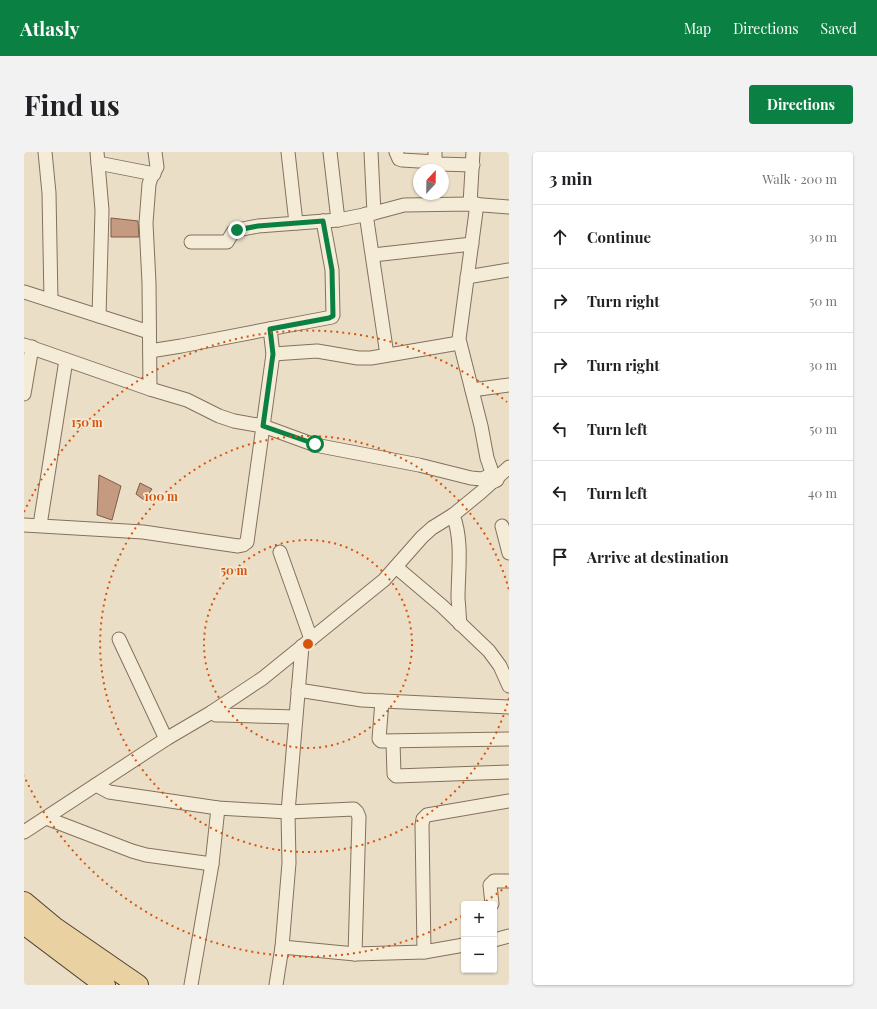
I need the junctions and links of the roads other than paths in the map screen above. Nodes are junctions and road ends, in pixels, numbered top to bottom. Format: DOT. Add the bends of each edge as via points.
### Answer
graph roads {
  1 [pos="45,152"];
  2 [pos="154,152"];
  3 [pos="288,152"];
  4 [pos="330,152"];
  5 [pos="371,152"];
  6 [pos="396,152"];
  7 [pos="473,152"];
  8 [pos="97,157"];
  9 [pos="435,157"];
  10 [pos="473,166"];
  11 [pos="154,174"];
  12 [pos="474,204"];
  13 [pos="509,207"];
  14 [pos="370,214"];
  15 [pos="338,220"];
  16 [pos="323,221"];
  17 [pos="296,223"];
  18 [pos="191,242"];
  19 [pos="472,244"];
  20 [pos="373,255"];
  21 [pos="509,270"];
  22 [pos="467,277"];
  23 [pos="24,292"];
  24 [pos="50,300"];
  25 [pos="99,316"];
  26 [pos="270,329"];
  27 [pos="150,332"];
  28 [pos="459,343"];
  29 [pos="28,346"];
  30 [pos="150,351"];
  31 [pos="273,354"];
  32 [pos="387,355"];
  33 [pos="66,360"];
  34 [pos="509,385"];
  35 [pos="150,389"];
  36 [pos="472,390"];
  37 [pos="24,394"];
  38 [pos="263,426"];
  39 [pos="509,467"];
  40 [pos="494,477"];
  41 [pos="509,480"];
  42 [pos="452,515"];
  43 [pos="24,525"];
  44 [pos="40,525"];
  45 [pos="502,526"];
  46 [pos="280,552"];
  47 [pos="509,553"];
  48 [pos="396,567"];
  49 [pos="460,624"];
  50 [pos="119,639"];
  51 [pos="307,642"];
  52 [pos="509,686"];
  53 [pos="298,690"];
  54 [pos="382,701"];
  55 [pos="509,707"];
  56 [pos="212,712"];
  57 [pos="296,717"];
  58 [pos="166,739"];
  59 [pos="509,739"];
  60 [pos="393,742"];
  61 [pos="509,772"];
  62 [pos="96,785"];
  63 [pos="509,801"];
  64 [pos="218,808"];
  65 [pos="288,812"];
  66 [pos="46,818"];
  67 [pos="24,832"];
  68 [pos="212,864"];
  69 [pos="509,882"];
  70 [pos="492,901"];
  71 [pos="24,902"];
  72 [pos="24,924"];
  73 [pos="509,936"];
  74 [pos="497,938"];
  75 [pos="461,946"];
  76 [pos="282,947"];
  77 [pos="424,952"];
  78 [pos="355,954"];
  79 [pos="95,981"];
  80 [pos="138,985"];
  81 [pos="191,985"];
  82 [pos="276,985"];
  1 -- 24 [label="street" via="49,193"];
  2 -- 11 [label="street" via="157,167"];
  3 -- 17 [label="street"];
  4 -- 15 [label="street"];
  5 -- 14 [label="street"];
  6 -- 9 [label="street" via="402,160"];
  7 -- 10 [label="street"];
  8 -- 11 [label="street"];
  8 -- 25 [label="street" via="102,210"];
  9 -- 10 [label="street" via="439,164"];
  10 -- 12 [label="street"];
  11 -- 27 [label="street" via="149,184 146,223"];
  12 -- 13 [label="street"];
  12 -- 14 [label="street" via="404,205"];
  12 -- 19 [label="street"];
  14 -- 15 [label="street"];
  14 -- 20 [label="street"];
  15 -- 16 [label="street"];
  16 -- 17 [label="street"];
  16 -- 26 [label="street" via="332,270 333,316"];
  17 -- 18 [label="street" via="237,230 227,242"];
  19 -- 20 [label="street"];
  19 -- 22 [label="street"];
  20 -- 32 [label="street"];
  21 -- 22 [label="street"];
  22 -- 28 [label="street"];
  23 -- 24 [label="street"];
  24 -- 25 [label="street"];
  25 -- 27 [label="street"];
  26 -- 30 [label="street"];
  26 -- 31 [label="street"];
  27 -- 30 [label="street"];
  28 -- 32 [label="street"];
  28 -- 36 [label="street"];
  29 -- 33 [label="street"];
  29 -- 37 [label="street"];
  30 -- 35 [label="street"];
  31 -- 32 [label="street" via="317,351 358,358"];
  31 -- 38 [label="street"];
  33 -- 35 [label="street"];
  33 -- 44 [label="street"];
  34 -- 36 [label="street"];
  35 -- 38 [label="street" via="187,400 204,410 234,421"];
  36 -- 40 [label="street" via="487,458"];
  38 -- 40 [label="street" via="315,444 471,478"];
  38 -- 44 [label="street" via="247,542 243,545 143,532"];
  39 -- 40 [label="street"];
  40 -- 41 [label="street"];
  40 -- 42 [label="street"];
  42 -- 48 [label="street" via="432,528"];
  42 -- 49 [label="street" via="456,523 460,548"];
  43 -- 44 [label="street"];
  45 -- 47 [label="street"];
  46 -- 51 [label="street"];
  48 -- 49 [label="street"];
  48 -- 51 [label="street" via="384,580"];
  49 -- 52 [label="street" via="500,666"];
  50 -- 58 [label="street"];
  51 -- 53 [label="street"];
  51 -- 56 [label="street" via="263,678"];
  53 -- 54 [label="street"];
  53 -- 57 [label="street"];
  54 -- 55 [label="street"];
  54 -- 60 [label="street" via="379,738 384,742"];
  56 -- 57 [label="street" via="222,715"];
  56 -- 58 [label="street"];
  57 -- 65 [label="street"];
  58 -- 62 [label="street"];
  59 -- 60 [label="street"];
  60 -- 61 [label="street" via="396,776"];
  62 -- 64 [label="street" via="109,792"];
  62 -- 66 [label="street"];
  63 -- 77 [label="street" via="427,815 423,819"];
  64 -- 65 [label="street"];
  64 -- 68 [label="street"];
  65 -- 76 [label="street" via="289,863"];
  65 -- 78 [label="street" via="354,809 357,812 359,817"];
  66 -- 67 [label="street"];
  66 -- 68 [label="street" via="146,855"];
  68 -- 81 [label="street"];
  69 -- 70 [label="street" via="494,881 490,885"];
  71 -- 80 [label="main road" via="54,927"];
  72 -- 79 [label="main road"];
  73 -- 74 [label="street"];
  75 -- 77 [label="street"];
  76 -- 78 [label="street"];
  76 -- 82 [label="street"];
  77 -- 78 [label="street"];
}
